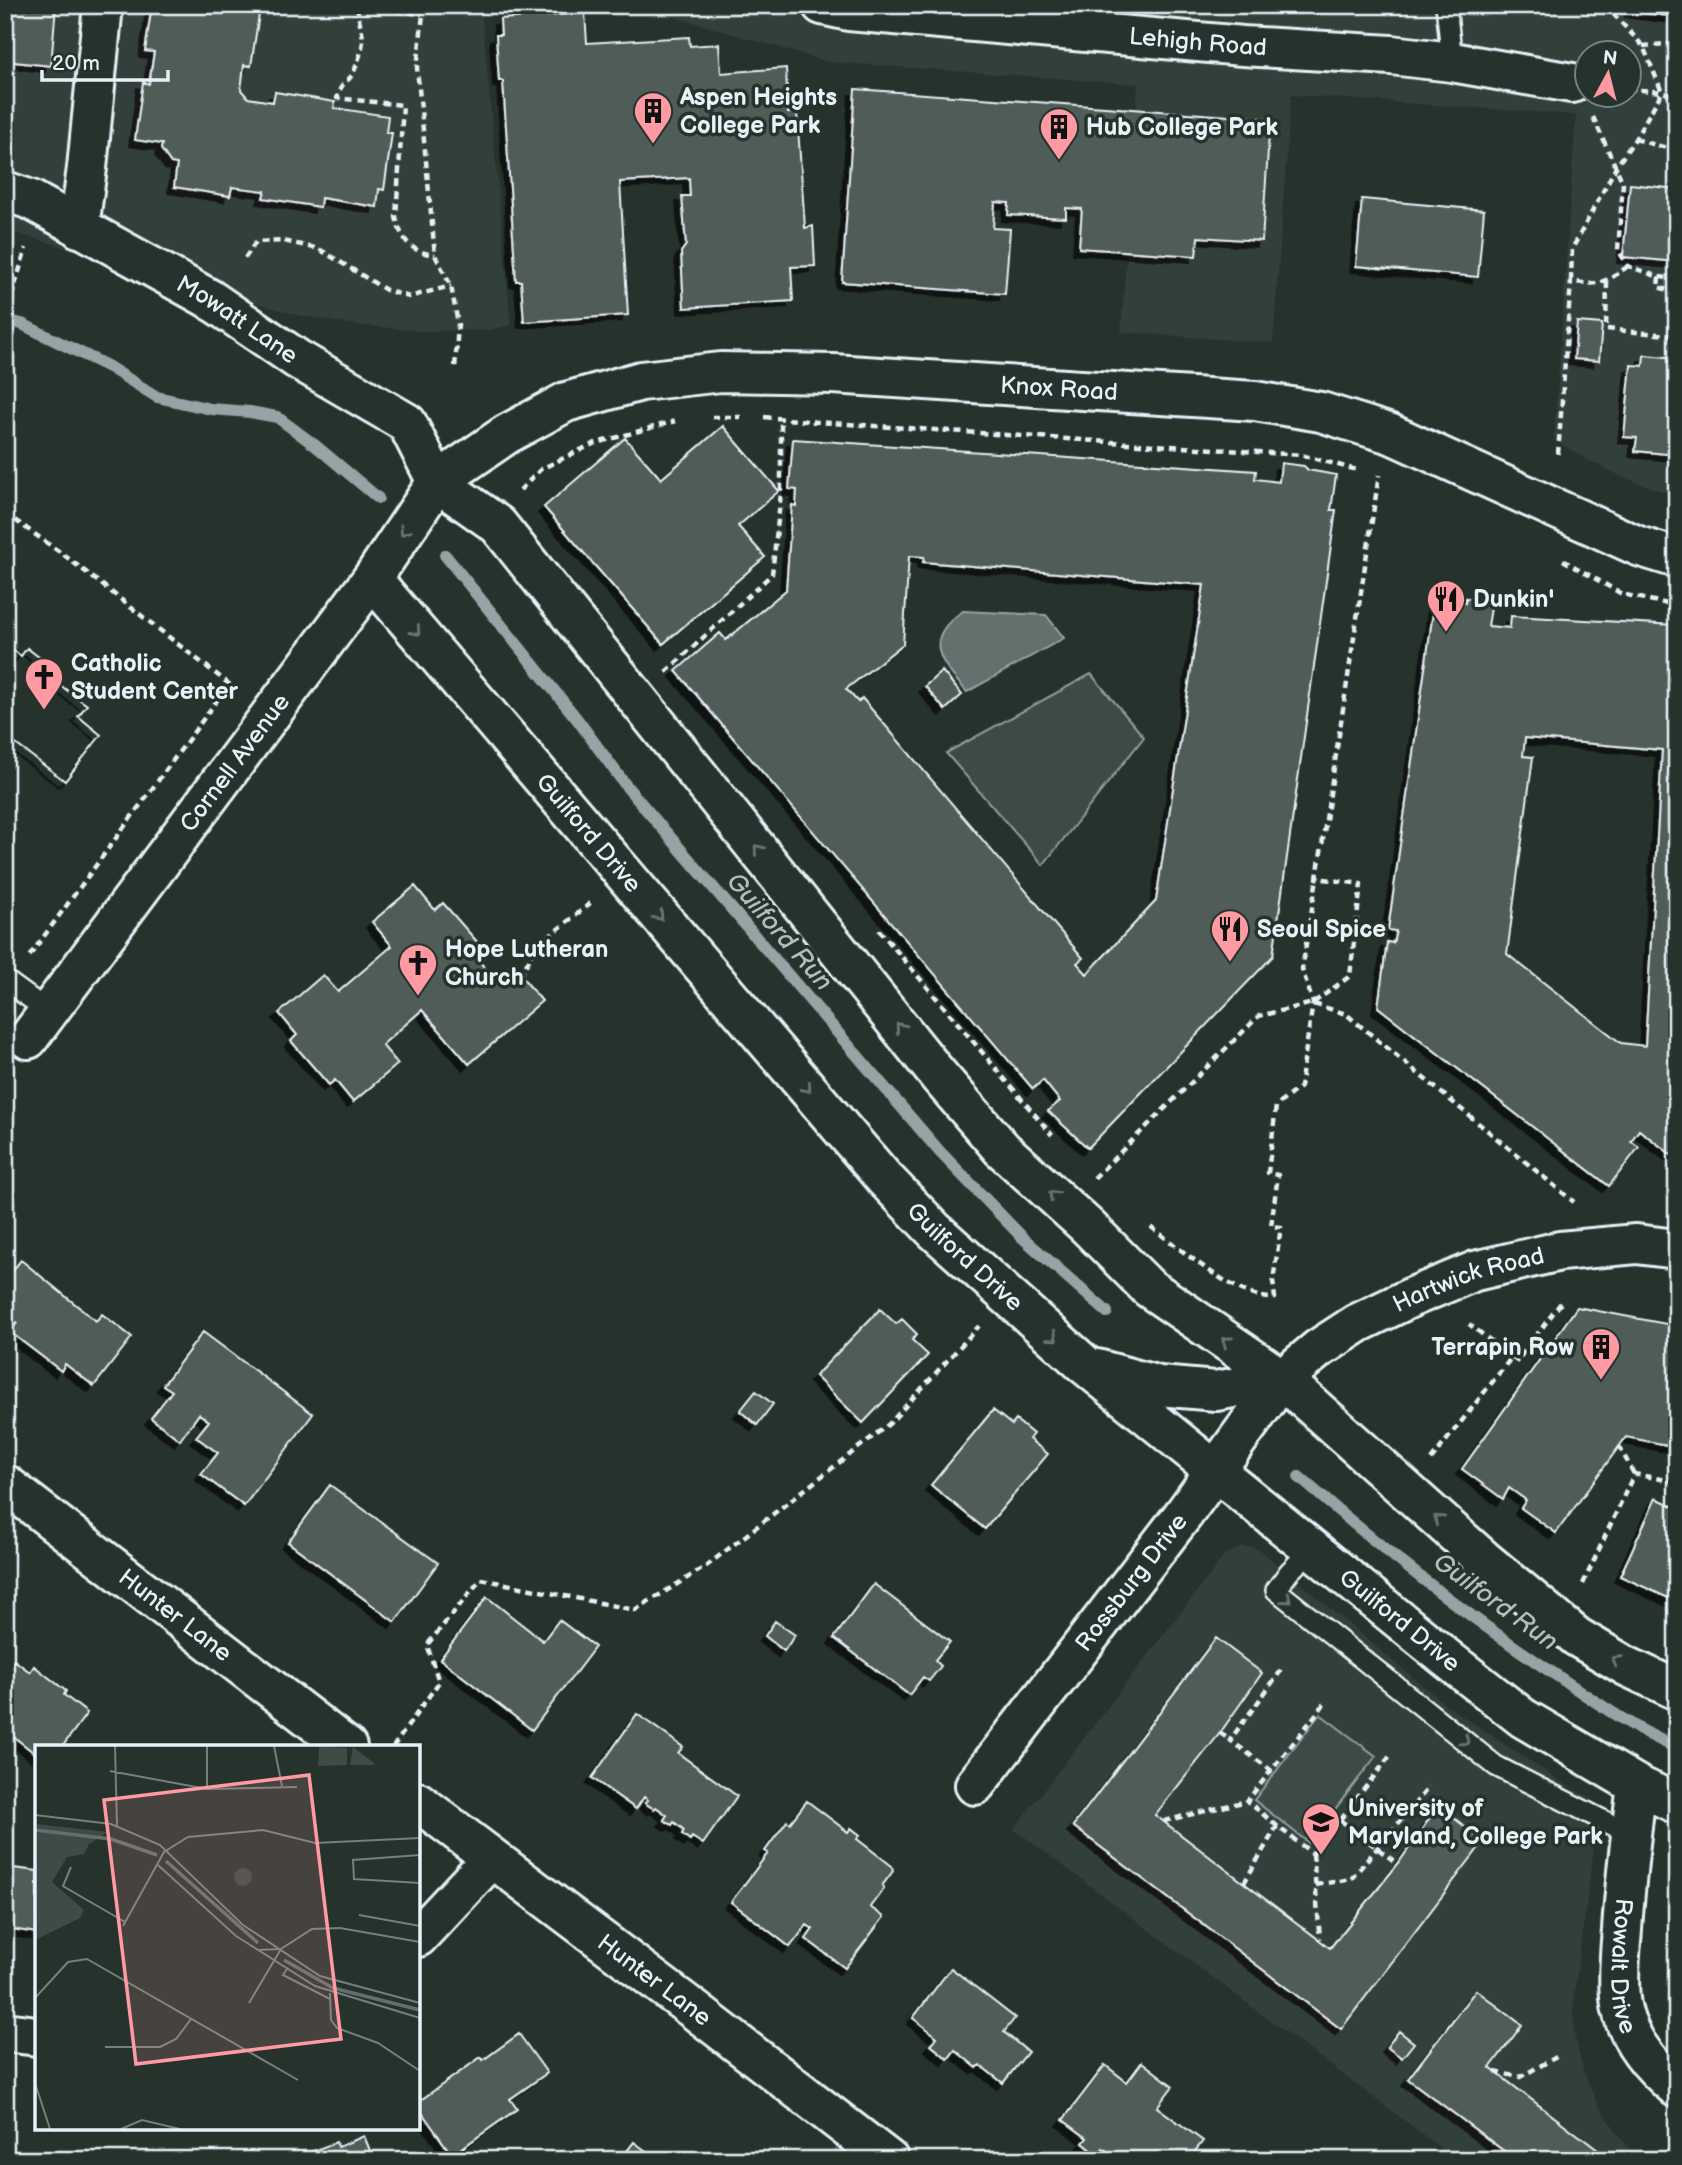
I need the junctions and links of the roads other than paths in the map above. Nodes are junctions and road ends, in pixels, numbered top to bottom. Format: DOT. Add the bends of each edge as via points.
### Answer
graph roads {
  1 [pos="103,5"];
  2 [pos="1446,5"];
  3 [pos="840,7"];
  4 [pos="1452,62"];
  5 [pos="1572,83"];
  6 [pos="5,191"];
  7 [pos="79,228"];
  8 [pos="437,482"];
  9 [pos="1677,558"];
  10 [pos="372,579"];
  11 [pos="8,981"];
  12 [pos="39,1026"];
  13 [pos="1677,1249"];
  14 [pos="1085,1366"];
  15 [pos="1282,1379"];
  16 [pos="1215,1473"];
  17 [pos="5,1484"];
  18 [pos="1311,1550"];
  19 [pos="1677,1690"];
  20 [pos="344,1745"];
  21 [pos="975,1785"];
  22 [pos="1637,1785"];
  23 [pos="420,1804"];
  24 [pos="1677,1804"];
  25 [pos="1630,1834"];
  26 [pos="492,1858"];
  27 [pos="420,1935"];
  28 [pos="5,2032"];
  29 [pos="35,2036"];
  30 [pos="1677,2088"];
  31 [pos="889,2160"];
  1 -- 7 [label="street"];
  2 -- 4 [label="lane"];
  3 -- 4 [label="street, Lehigh Road"];
  4 -- 5 [label="street, Lehigh Road"];
  6 -- 7 [label="street, Mowatt Lane" via="32,200"];
  7 -- 8 [label="street, Mowatt Lane" via="208,298 297,359 407,423"];
  8 -- 9 [label="street, Knox Road" via="507,434 566,402 641,381 721,372 873,377 1255,401 1321,412 1391,434 1638,546"];
  8 -- 10 [label="street, Cornell Avenue, one-way"];
  15 -- 8 [label="street, one-way" via="1149,1289 1002,1149 498,524"];
  10 -- 12 [label="street, Cornell Avenue"];
  10 -- 14 [label="street, Guilford Drive, one-way" via="883,1177 934,1230"];
  11 -- 12 [label="lane"];
  13 -- 15 [label="street, Hartwick Road" via="1636,1244 1560,1251 1475,1271 1358,1323"];
  14 -- 15 [label="street" via="1159,1386 1216,1391"];
  14 -- 16 [label="street, Guilford Drive"];
  15 -- 16 [label="street, Rossburg Drive"];
  19 -- 15 [label="street, one-way" via="1577,1637"];
  16 -- 18 [label="street, Guilford Drive"];
  16 -- 21 [label="street, Rossburg Drive"];
  17 -- 20 [label="street, Hunter Lane"];
  18 -- 22 [label="street, Guilford Drive" via="1523,1718"];
  18 -- 25 [label="lane, one-way" via="1276,1590 1496,1766"];
  22 -- 24 [label="street, Guilford Drive"];
  22 -- 25 [label="street, Rowalt Drive"];
  23 -- 26 [label="street, Hunter Lane"];
  25 -- 30 [label="street, Rowalt Drive" via="1619,1958 1621,2009 1634,2040"];
  26 -- 27 [label="street"];
  26 -- 31 [label="street, Hunter Lane"];
  28 -- 29 [label="street"];
}
